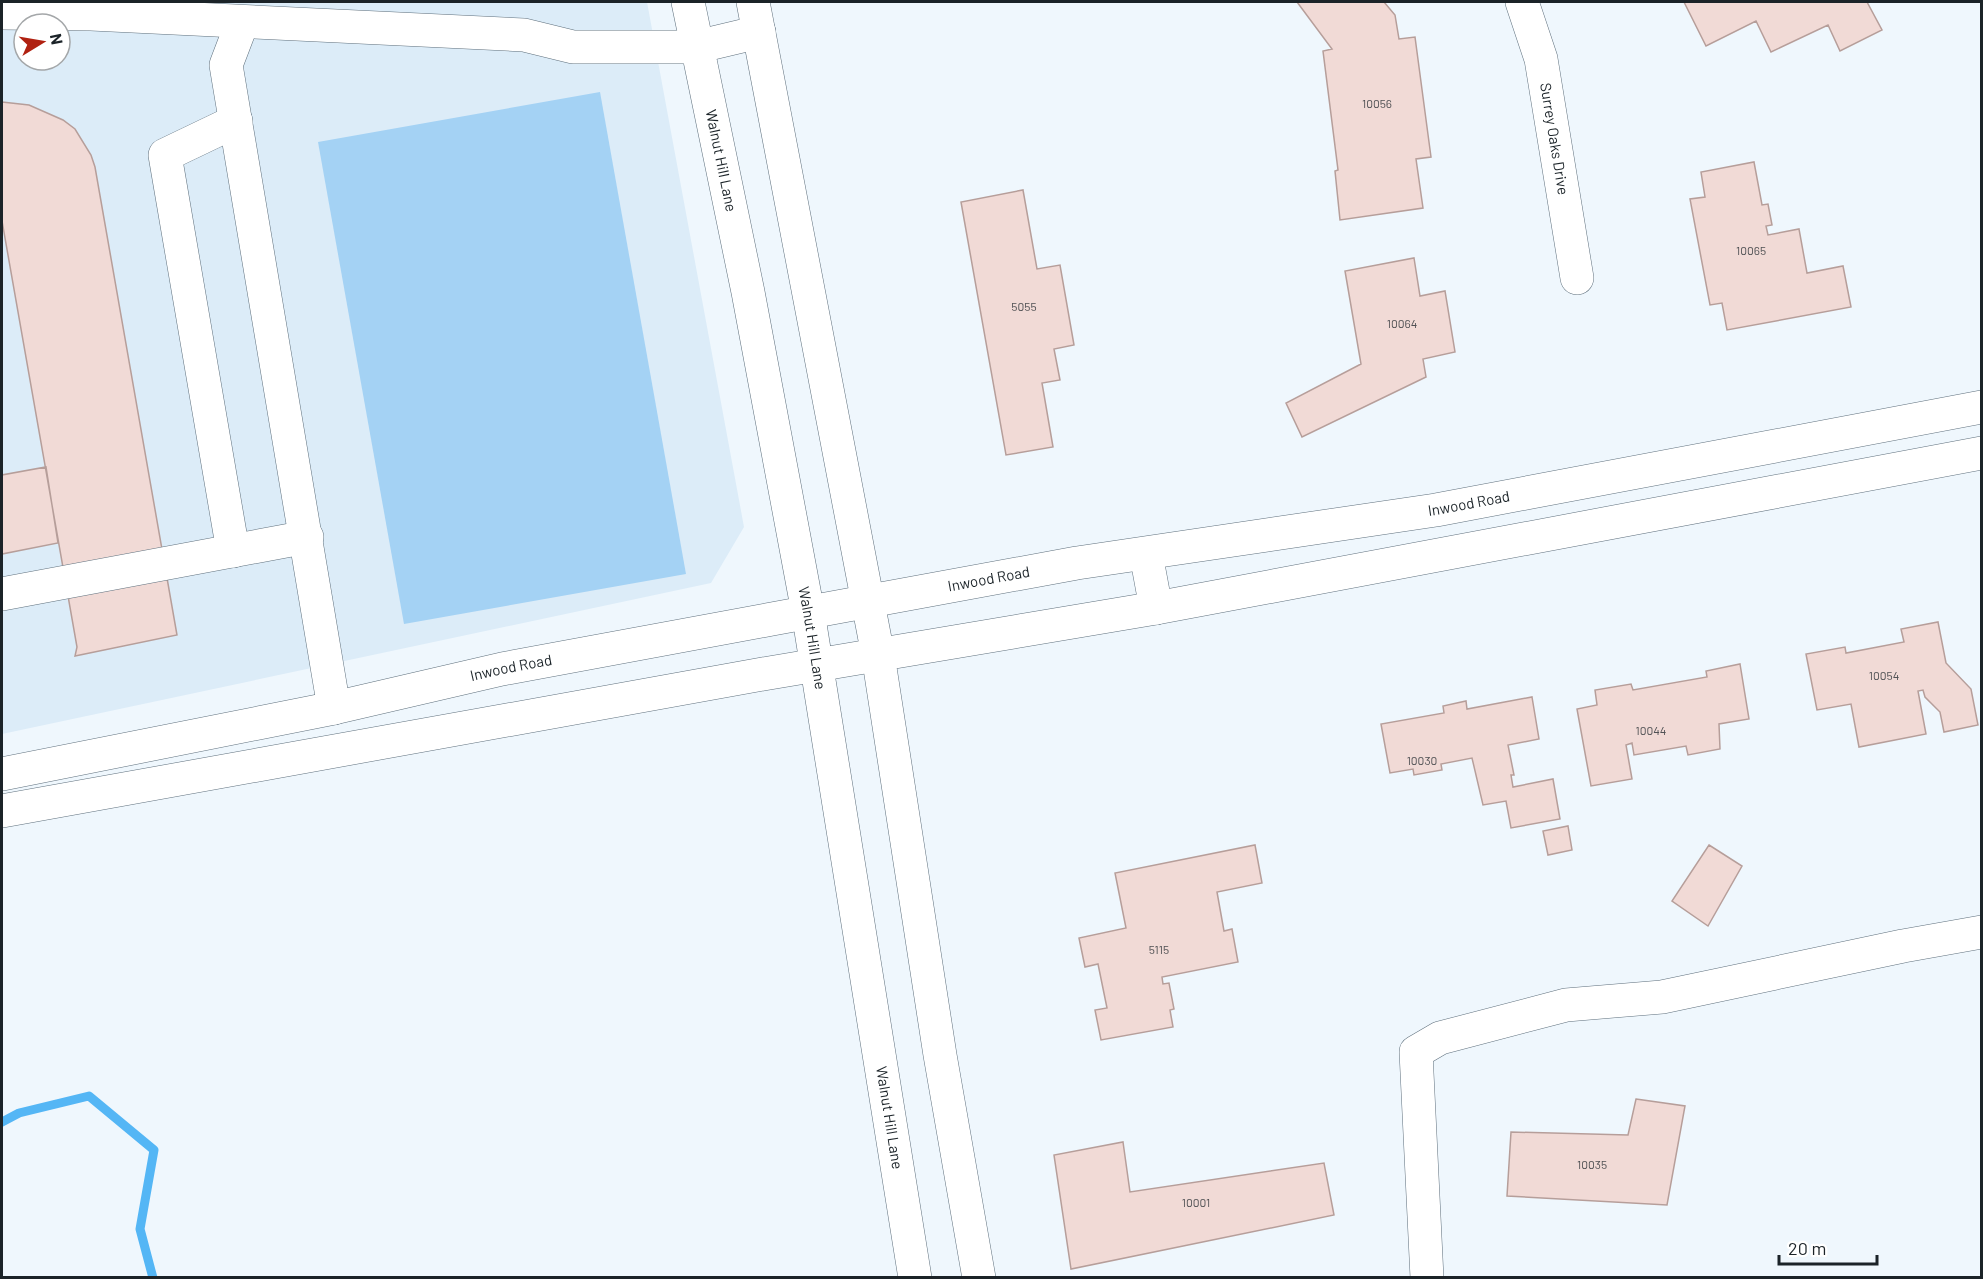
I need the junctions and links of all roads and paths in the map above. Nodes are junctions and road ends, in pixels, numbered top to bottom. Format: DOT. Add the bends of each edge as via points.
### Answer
graph roads {
  1 [pos="688,2"];
  2 [pos="1522,2"];
  3 [pos="20,9"];
  4 [pos="756,17"];
  5 [pos="242,23"];
  6 [pos="696,47"];
  7 [pos="236,121"];
  8 [pos="1577,278"];
  9 [pos="1982,407"];
  10 [pos="1982,453"];
  11 [pos="1713,457"];
  12 [pos="1719,504"];
  13 [pos="307,537"];
  14 [pos="233,551"];
  15 [pos="1146,554"];
  16 [pos="2,594"];
  17 [pos="867,601"];
  18 [pos="1156,608"];
  19 [pos="808,612"];
  20 [pos="878,655"];
  21 [pos="817,665"];
  22 [pos="502,669"];
  23 [pos="334,708"];
  24 [pos="510,719"];
  25 [pos="2,774"];
  26 [pos="2,811"];
  27 [pos="1982,932"];
  28 [pos="915,1278"];
  29 [pos="979,1278"];
  30 [pos="1427,1278"];
  1 -- 6 [label="main road, Walnut Hill Lane"];
  2 -- 8 [label="main road, Surrey Oaks Drive" via="1541,59"];
  3 -- 5 [label="main road"];
  4 -- 6 [label="main road"];
  4 -- 17 [label="main road"];
  5 -- 6 [label="main road" via="524,35 573,47"];
  5 -- 7 [label="main road" via="226,65"];
  6 -- 19 [label="main road, Walnut Hill Lane"];
  7 -- 13 [label="main road"];
  7 -- 14 [label="main road" via="165,155"];
  9 -- 11 [label="main road, Inwood Road"];
  10 -- 12 [label="main road"];
  11 -- 12 [label="main road"];
  11 -- 15 [label="main road, Inwood Road" via="1436,510"];
  12 -- 18 [label="main road"];
  13 -- 14 [label="main road"];
  13 -- 23 [label="main road"];
  14 -- 16 [label="main road"];
  15 -- 17 [label="main road, Inwood Road"];
  15 -- 18 [label="main road"];
  17 -- 19 [label="main road, Inwood Road"];
  17 -- 20 [label="main road"];
  18 -- 20 [label="main road"];
  19 -- 21 [label="main road, Walnut Hill Lane"];
  19 -- 22 [label="main road, Inwood Road"];
  20 -- 21 [label="main road"];
  20 -- 29 [label="main road"];
  21 -- 24 [label="main road"];
  21 -- 28 [label="main road, Walnut Hill Lane"];
  22 -- 23 [label="main road, Inwood Road"];
  22 -- 24 [label="main road"];
  23 -- 25 [label="main road, Inwood Road"];
  24 -- 26 [label="main road"];
  27 -- 30 [label="main road" via="1662,997 1566,1005 1440,1038 1416,1052"];
}
